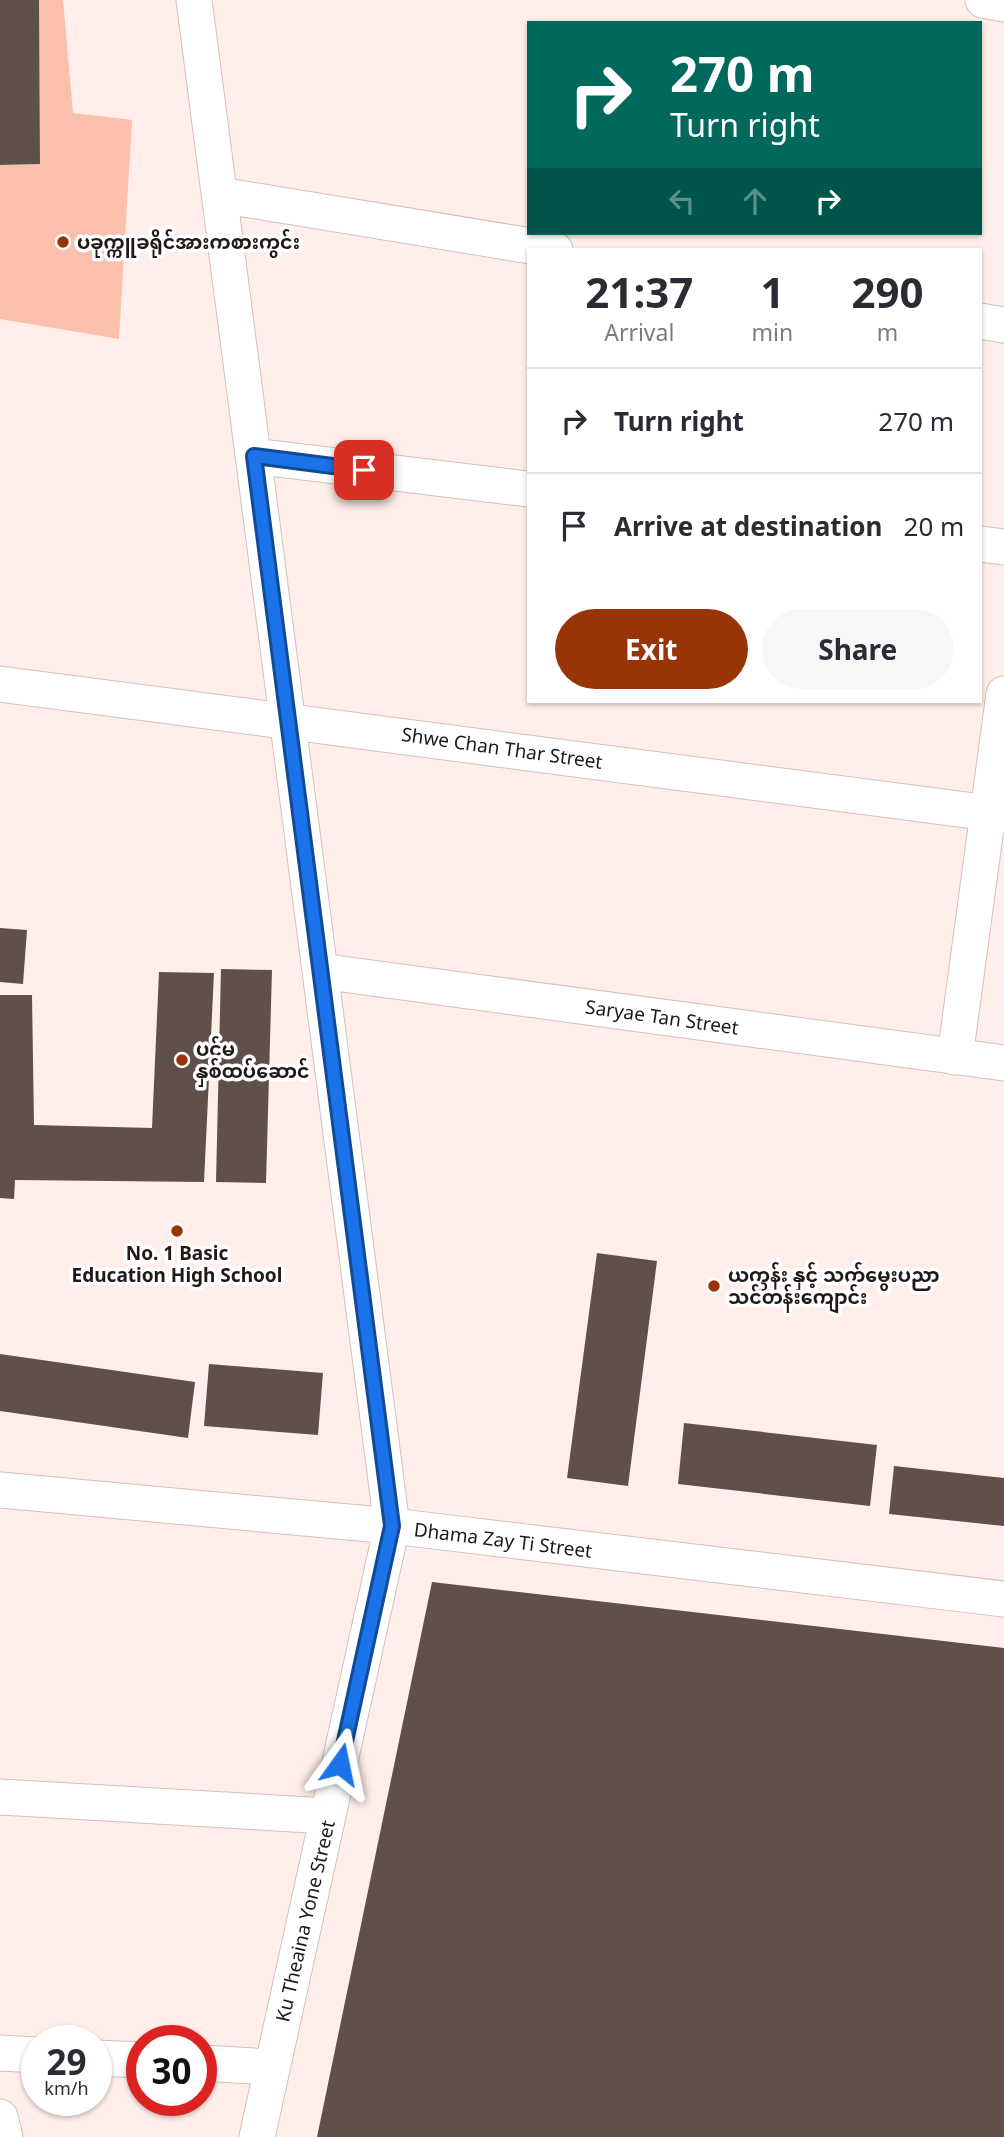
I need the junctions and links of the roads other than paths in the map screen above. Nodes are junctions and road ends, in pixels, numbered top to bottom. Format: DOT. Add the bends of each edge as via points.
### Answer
graph roads {
  1 [pos="194,0"];
  2 [pos="983,0"];
  3 [pos="1004,4"];
  4 [pos="220,195"];
  5 [pos="543,248"];
  6 [pos="982,321"];
  7 [pos="1004,324"];
  8 [pos="254,456"];
  9 [pos="527,489"];
  10 [pos="982,544"];
  11 [pos="1004,547"];
  12 [pos="0,684"];
  13 [pos="1004,694"];
  14 [pos="288,720"];
  15 [pos="995,813"];
  16 [pos="320,971"];
  17 [pos="955,1057"];
  18 [pos="1004,1063"];
  19 [pos="0,1490"];
  20 [pos="392,1526"];
  21 [pos="1004,1599"];
  22 [pos="0,1797"];
  23 [pos="328,1816"];
  24 [pos="0,2053"];
  25 [pos="21,2054"];
  26 [pos="217,2064"];
  27 [pos="272,2067"];
  28 [pos="0,2117"];
  29 [pos="5,2137"];
  30 [pos="257,2137"];
  1 -- 4 [label="street, Ku Theaina Yone Street"];
  2 -- 3 [label="street"];
  4 -- 5 [label="street"];
  4 -- 8 [label="street, Ku Theaina Yone Street"];
  6 -- 7 [label="street"];
  8 -- 9 [label="street"];
  8 -- 14 [label="street, Ku Theaina Yone Street"];
  10 -- 11 [label="street"];
  12 -- 14 [label="street, Shwe Chan Thar Street"];
  13 -- 15 [label="street"];
  14 -- 15 [label="street, Shwe Chan Thar Street"];
  14 -- 16 [label="street, Ku Theaina Yone Street"];
  15 -- 17 [label="street"];
  16 -- 17 [label="street, Saryae Tan Street"];
  16 -- 20 [label="street, Ku Theaina Yone Street"];
  17 -- 18 [label="street, Saryae Tan Street"];
  19 -- 20 [label="street, Dhama Zay Ti Street"];
  20 -- 21 [label="street, Dhama Zay Ti Street"];
  20 -- 23 [label="street, Ku Theaina Yone Street"];
  22 -- 23 [label="street"];
  23 -- 27 [label="street, Ku Theaina Yone Street"];
  24 -- 25 [label="street"];
  26 -- 27 [label="street"];
  27 -- 30 [label="street, Ku Theaina Yone Street"];
  28 -- 29 [label="street"];
}
